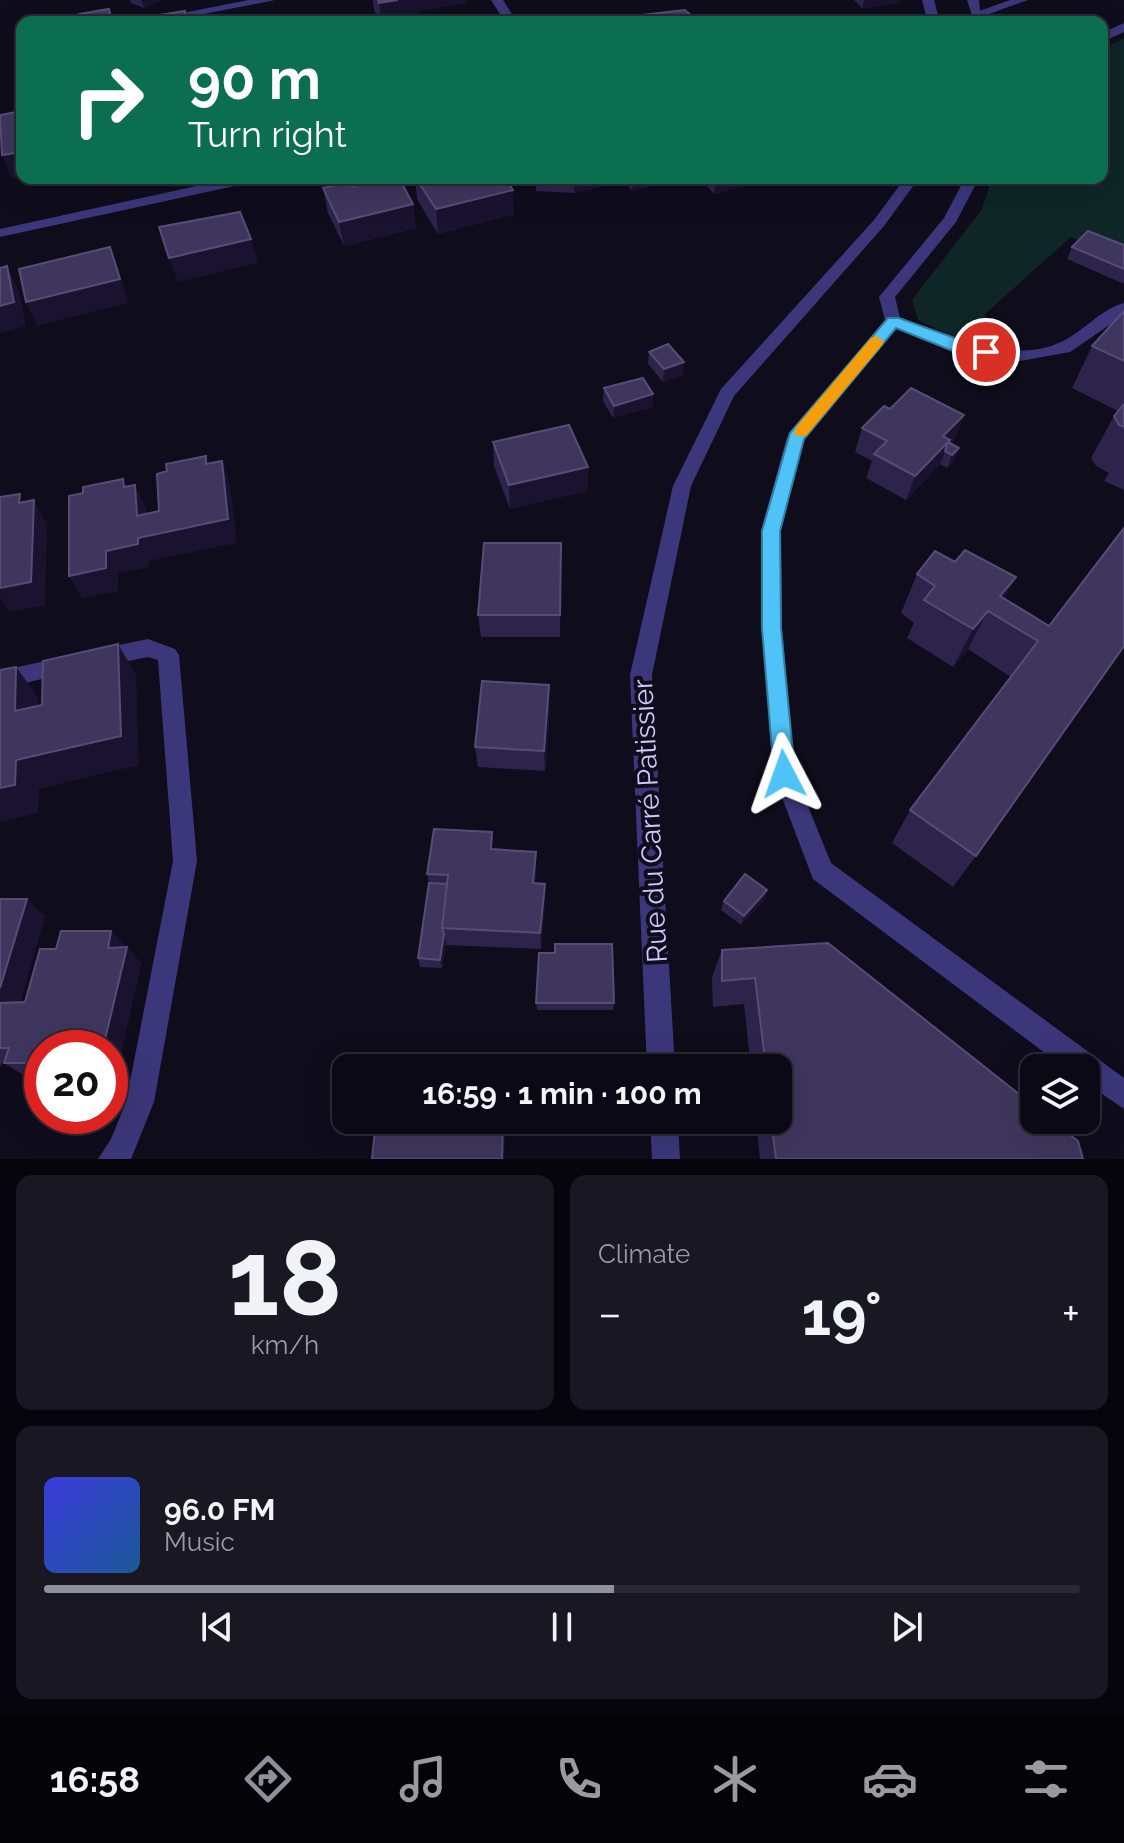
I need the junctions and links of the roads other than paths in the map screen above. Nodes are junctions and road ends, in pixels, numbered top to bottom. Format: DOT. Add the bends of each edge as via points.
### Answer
graph roads {
  1 [pos="269,0"];
  2 [pos="973,0"];
  3 [pos="1022,0"];
  4 [pos="977,15"];
  5 [pos="177,16"];
  6 [pos="974,16"];
  7 [pos="225,184"];
  8 [pos="910,184"];
  9 [pos="969,184"];
  10 [pos="0,233"];
  11 [pos="1124,308"];
  12 [pos="893,321"];
  13 [pos="0,680"];
  14 [pos="660,1054"];
  15 [pos="1124,1095"];
  16 [pos="665,1134"];
  17 [pos="112,1159"];
  18 [pos="666,1159"];
  1 -- 5 [label="street"];
  2 -- 4 [label="street"];
  3 -- 4 [label="street"];
  4 -- 6 [label="street"];
  7 -- 10 [label="street"];
  8 -- 14 [label="street, Rue du Carré Patissier" via="727,393 682,486 641,675"];
  9 -- 12 [label="street" via="951,219 887,297"];
  11 -- 12 [label="street" via="1064,348 1014,356 959,348"];
  12 -- 15 [label="street" via="796,437 771,531 772,628 784,774 822,871"];
  13 -- 17 [label="street" via="148,648 168,655 185,861 140,1102"];
  16 -- 18 [label="street"];
}
